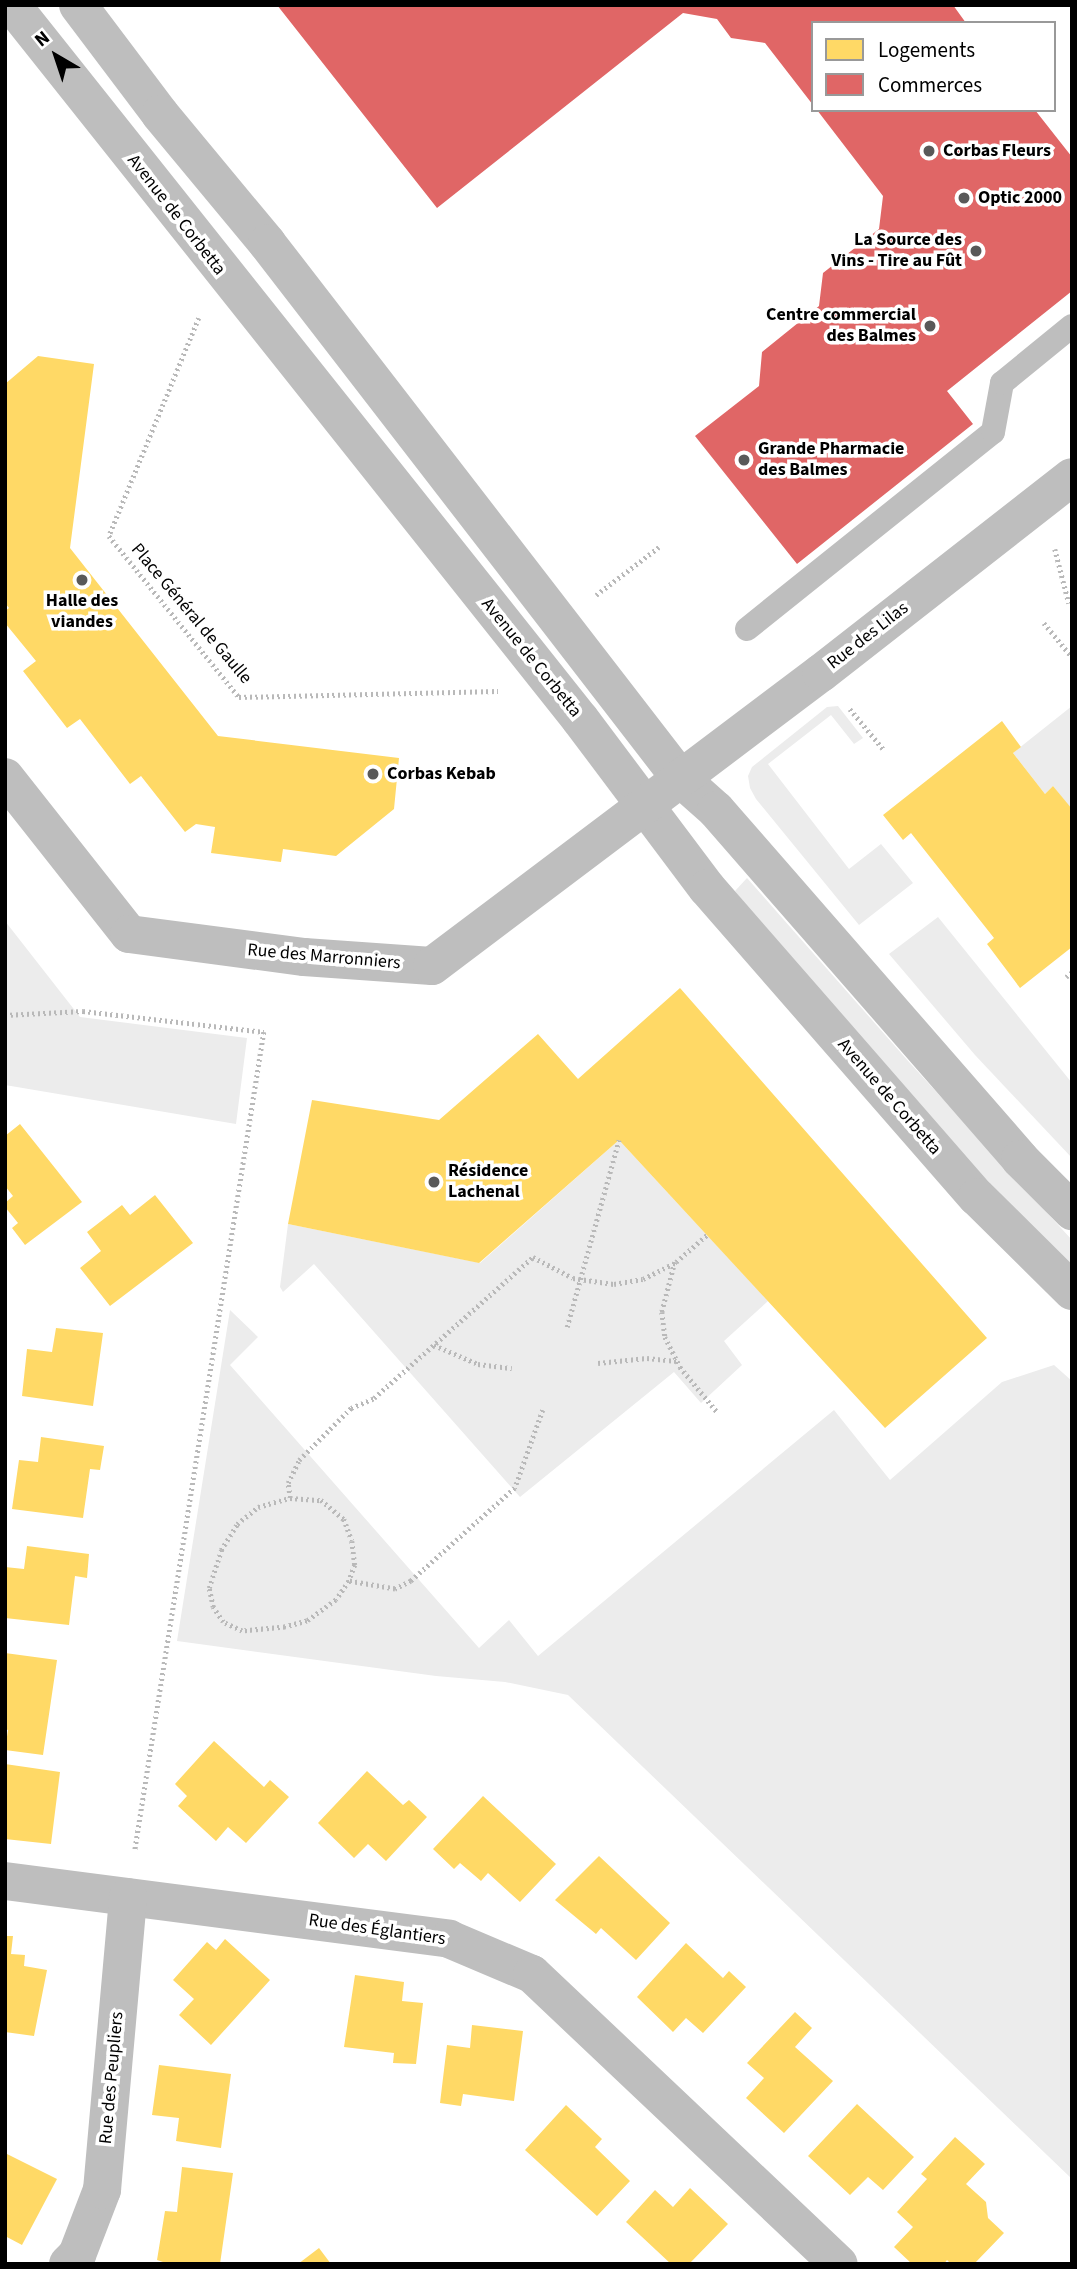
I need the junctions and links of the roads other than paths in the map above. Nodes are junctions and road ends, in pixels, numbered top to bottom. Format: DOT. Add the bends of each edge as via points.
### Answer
graph roads {
  1 [pos="12,5"];
  2 [pos="78,5"];
  3 [pos="1072,327"];
  4 [pos="1072,477"];
  5 [pos="747,629"];
  6 [pos="5,777"];
  7 [pos="662,792"];
  8 [pos="1072,1211"];
  9 [pos="1072,1291"];
  10 [pos="5,1881"];
  11 [pos="128,1897"];
  12 [pos="77,2261"];
  13 [pos="839,2264"];
  1 -- 7 [label="street, Avenue de Corbetta"];
  2 -- 7 [label="street, Avenue de Corbetta" via="160,114 267,243"];
  3 -- 5 [label="lane" via="1002,383 993,432"];
  4 -- 7 [label="street, Rue des Lilas"];
  6 -- 7 [label="street, Rue des Marronniers" via="128,934 304,957 432,967"];
  7 -- 8 [label="street, Avenue de Corbetta" via="716,810 1020,1159"];
  7 -- 9 [label="street, Avenue de Corbetta" via="707,888 968,1187"];
  10 -- 11 [label="street, Rue des Églantiers"];
  11 -- 12 [label="street, Rue des Peupliers" via="102,2190"];
  11 -- 13 [label="street, Rue des Églantiers" via="449,1939 532,1974"];
}
